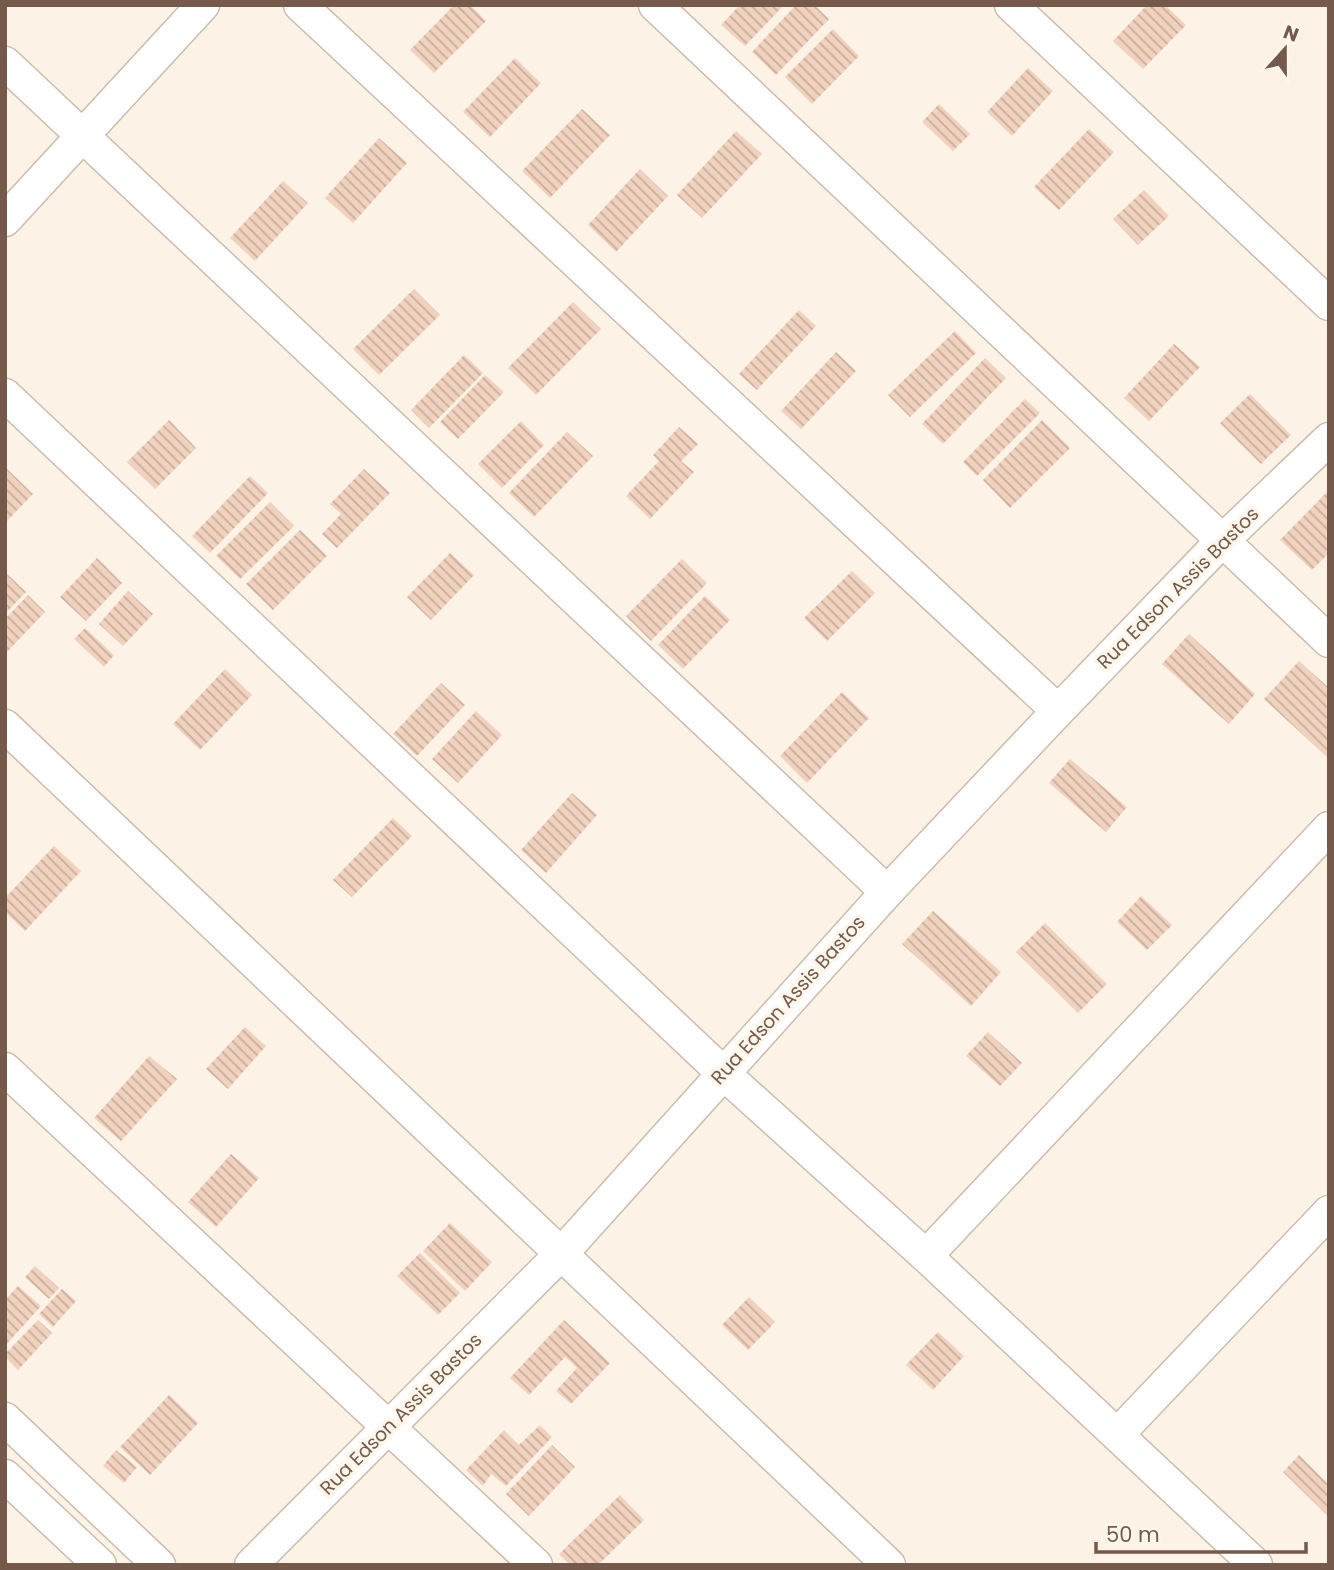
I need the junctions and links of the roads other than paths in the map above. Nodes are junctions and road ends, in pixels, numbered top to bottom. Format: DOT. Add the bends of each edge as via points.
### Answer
graph roads {
  1 [pos="203,5"];
  2 [pos="300,5"];
  3 [pos="655,5"];
  4 [pos="1011,5"];
  5 [pos="5,63"];
  6 [pos="82,137"];
  7 [pos="5,220"];
  8 [pos="1329,304"];
  9 [pos="5,395"];
  10 [pos="1329,439"];
  11 [pos="1222,542"];
  12 [pos="1329,641"];
  13 [pos="1058,711"];
  14 [pos="5,726"];
  15 [pos="1329,828"];
  16 [pos="887,892"];
  17 [pos="5,1069"];
  18 [pos="723,1073"];
  19 [pos="1329,1212"];
  20 [pos="562,1253"];
  21 [pos="926,1256"];
  22 [pos="5,1419"];
  23 [pos="387,1427"];
  24 [pos="1117,1435"];
  25 [pos="5,1476"];
  26 [pos="100,1565"];
  27 [pos="159,1565"];
  28 [pos="251,1565"];
  29 [pos="537,1565"];
  30 [pos="889,1565"];
  31 [pos="1256,1565"];
  1 -- 6 [label="street"];
  2 -- 13 [label="street"];
  3 -- 11 [label="street"];
  4 -- 8 [label="street"];
  5 -- 6 [label="street"];
  6 -- 7 [label="street"];
  6 -- 16 [label="street"];
  9 -- 18 [label="street"];
  10 -- 11 [label="street, Rua Edson Assis Bastos"];
  11 -- 12 [label="street"];
  11 -- 13 [label="street, Rua Edson Assis Bastos"];
  13 -- 16 [label="street, Rua Edson Assis Bastos"];
  14 -- 20 [label="street"];
  15 -- 21 [label="street"];
  16 -- 18 [label="street, Rua Edson Assis Bastos"];
  17 -- 23 [label="street"];
  18 -- 20 [label="street, Rua Edson Assis Bastos"];
  18 -- 21 [label="street"];
  19 -- 24 [label="street"];
  20 -- 23 [label="street, Rua Edson Assis Bastos"];
  20 -- 30 [label="street"];
  21 -- 24 [label="street"];
  22 -- 27 [label="street"];
  23 -- 28 [label="street, Rua Edson Assis Bastos"];
  23 -- 29 [label="street"];
  24 -- 31 [label="street"];
  25 -- 26 [label="street"];
}
